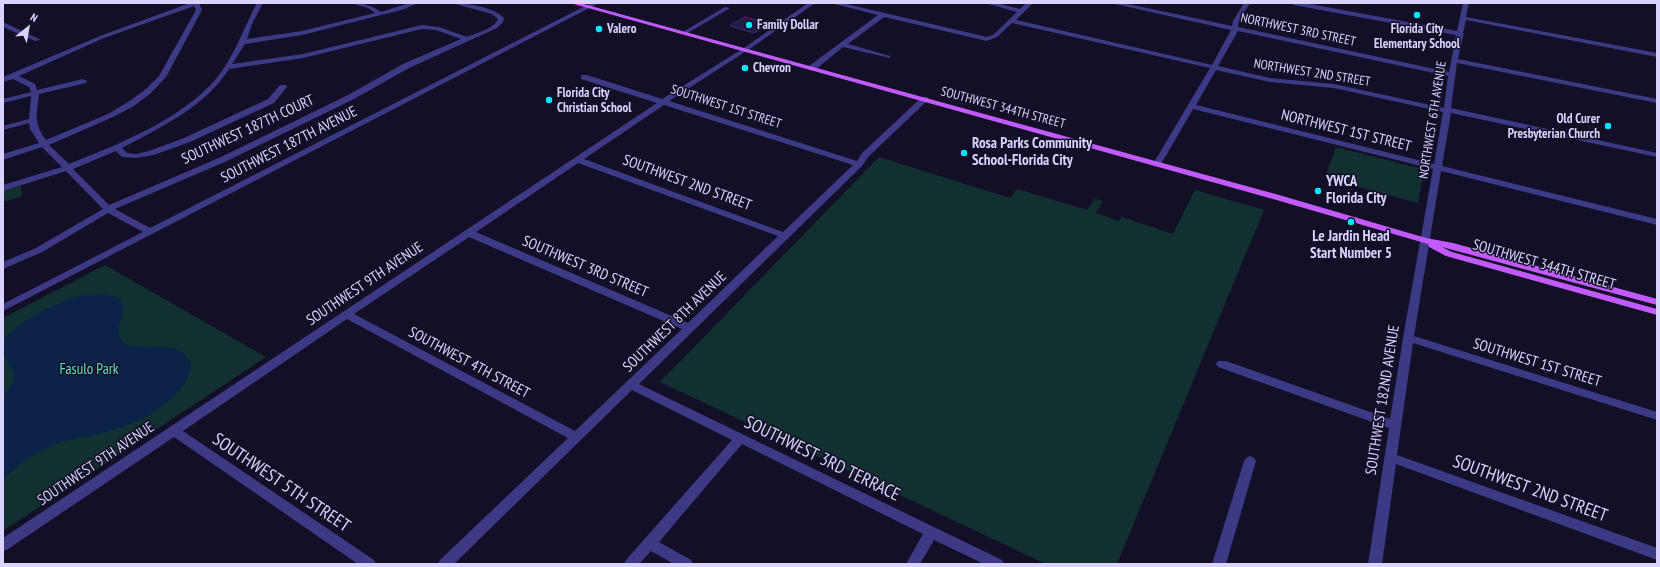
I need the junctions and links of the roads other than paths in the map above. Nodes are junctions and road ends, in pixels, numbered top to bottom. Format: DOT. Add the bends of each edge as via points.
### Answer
graph roads {
  1 [pos="195,3"];
  2 [pos="260,3"];
  3 [pos="354,3"];
  4 [pos="415,3"];
  5 [pos="455,3"];
  6 [pos="573,3"];
  7 [pos="812,3"];
  8 [pos="834,3"];
  9 [pos="988,3"];
  10 [pos="1030,3"];
  11 [pos="1114,3"];
  12 [pos="1247,3"];
  13 [pos="1294,3"];
  14 [pos="1466,3"];
  15 [pos="592,5"];
  16 [pos="727,8"];
  17 [pos="1022,11"];
  18 [pos="380,14"];
  19 [pos="882,15"];
  20 [pos="1464,18"];
  21 [pos="1011,21"];
  22 [pos="3,24"];
  23 [pos="1235,28"];
  24 [pos="684,33"];
  25 [pos="1461,34"];
  26 [pos="466,39"];
  27 [pos="37,40"];
  28 [pos="243,42"];
  29 [pos="842,45"];
  30 [pos="745,50"];
  31 [pos="1657,55"];
  32 [pos="888,57"];
  33 [pos="1454,60"];
  34 [pos="227,67"];
  35 [pos="1214,67"];
  36 [pos="812,68"];
  37 [pos="1452,75"];
  38 [pos="14,76"];
  39 [pos="584,77"];
  40 [pos="3,80"];
  41 [pos="83,81"];
  42 [pos="283,87"];
  43 [pos="35,92"];
  44 [pos="925,99"];
  45 [pos="3,101"];
  46 [pos="1657,101"];
  47 [pos="663,102"];
  48 [pos="1191,106"];
  49 [pos="1447,110"];
  50 [pos="32,120"];
  51 [pos="3,128"];
  52 [pos="44,144"];
  53 [pos="117,148"];
  54 [pos="1657,156"];
  55 [pos="3,157"];
  56 [pos="578,160"];
  57 [pos="859,164"];
  58 [pos="1157,164"];
  59 [pos="67,168"];
  60 [pos="1438,168"];
  61 [pos="3,188"];
  62 [pos="109,210"];
  63 [pos="1657,222"];
  64 [pos="150,232"];
  65 [pos="469,233"];
  66 [pos="786,236"];
  67 [pos="1425,241"];
  68 [pos="3,266"];
  69 [pos="1657,302"];
  70 [pos="3,308"];
  71 [pos="1657,312"];
  72 [pos="347,315"];
  73 [pos="690,328"];
  74 [pos="1408,338"];
  75 [pos="1222,364"];
  76 [pos="631,385"];
  77 [pos="1657,416"];
  78 [pos="1395,425"];
  79 [pos="174,431"];
  80 [pos="577,437"];
  81 [pos="740,438"];
  82 [pos="1390,457"];
  83 [pos="1250,461"];
  84 [pos="932,532"];
  85 [pos="649,543"];
  86 [pos="3,545"];
  87 [pos="1657,554"];
  88 [pos="369,564"];
  89 [pos="445,564"];
  90 [pos="631,564"];
  91 [pos="686,564"];
  92 [pos="913,564"];
  93 [pos="997,564"];
  94 [pos="1219,564"];
  95 [pos="1375,564"];
  1 -- 38 [label="street" via="102,37"];
  1 -- 52 [label="street" via="199,10 161,77 148,91 118,112"];
  2 -- 28 [label="street"];
  3 -- 18 [label="street" via="370,7"];
  4 -- 18 [label="street"];
  5 -- 26 [label="street, SOUTHWEST 187TH COURT" via="501,18 495,26"];
  6 -- 15 [label="main road, SOUTHWEST 344TH STREET"];
  7 -- 30 [label="street, SOUTHWEST 9TH AVENUE"];
  8 -- 19 [label="street"];
  9 -- 17 [label="street"];
  10 -- 17 [label="street"];
  11 -- 23 [label="street, NORTHWEST 3RD STREET"];
  12 -- 23 [label="street" via="1236,21"];
  13 -- 25 [label="street"];
  14 -- 20 [label="street, NORTHWEST 6TH AVENUE"];
  15 -- 24 [label="main road, SOUTHWEST 344TH STREET"];
  15 -- 64 [label="street, SOUTHWEST 187TH AVENUE"];
  16 -- 24 [label="street"];
  17 -- 21 [label="street"];
  18 -- 28 [label="street" via="302,34"];
  19 -- 21 [label="street" via="990,39"];
  19 -- 29 [label="street"];
  20 -- 25 [label="street, NORTHWEST 6TH AVENUE"];
  20 -- 31 [label="street"];
  21 -- 35 [label="street, NORTHWEST 2ND STREET"];
  22 -- 27 [label="street"];
  23 -- 35 [label="street"];
  23 -- 37 [label="street, NORTHWEST 3RD STREET"];
  24 -- 30 [label="main road, SOUTHWEST 344TH STREET"];
  25 -- 33 [label="street, NORTHWEST 6TH AVENUE"];
  26 -- 34 [label="street" via="437,28 422,27 303,56"];
  26 -- 62 [label="street, SOUTHWEST 187TH COURT" via="406,66 351,97 224,159"];
  28 -- 34 [label="street"];
  29 -- 32 [label="street"];
  29 -- 36 [label="street"];
  30 -- 36 [label="main road, SOUTHWEST 344TH STREET"];
  30 -- 47 [label="street, SOUTHWEST 9TH AVENUE"];
  33 -- 37 [label="street, NORTHWEST 6TH AVENUE"];
  33 -- 46 [label="street"];
  34 -- 53 [label="street" via="218,81 194,103"];
  35 -- 48 [label="street"];
  35 -- 49 [label="street, NORTHWEST 2ND STREET" via="1284,82 1334,86"];
  36 -- 44 [label="main road, SOUTHWEST 344TH STREET"];
  37 -- 49 [label="street, NORTHWEST 6TH AVENUE"];
  38 -- 40 [label="street"];
  38 -- 43 [label="street" via="32,86"];
  39 -- 47 [label="street, SOUTHWEST 1ST STREET"];
  41 -- 43 [label="street"];
  42 -- 53 [label="street" via="271,100 187,140 136,156 125,155"];
  43 -- 45 [label="street"];
  43 -- 50 [label="street"];
  44 -- 57 [label="street, SOUTHWEST 8TH AVENUE" via="865,155"];
  44 -- 58 [label="main road, SOUTHWEST 344TH STREET"];
  47 -- 56 [label="street, SOUTHWEST 9TH AVENUE"];
  47 -- 57 [label="street, SOUTHWEST 1ST STREET"];
  48 -- 58 [label="street"];
  48 -- 60 [label="street, NORTHWEST 1ST STREET"];
  49 -- 54 [label="street, NORTHWEST 2ND STREET"];
  49 -- 60 [label="street, NORTHWEST 6TH AVENUE"];
  50 -- 51 [label="street"];
  50 -- 52 [label="street" via="34,129"];
  52 -- 55 [label="street"];
  52 -- 59 [label="street"];
  53 -- 59 [label="street"];
  56 -- 65 [label="street, SOUTHWEST 9TH AVENUE"];
  56 -- 66 [label="street, SOUTHWEST 2ND STREET"];
  57 -- 66 [label="street, SOUTHWEST 8TH AVENUE"];
  58 -- 67 [label="main road, SOUTHWEST 344TH STREET"];
  59 -- 61 [label="street"];
  59 -- 62 [label="street"];
  60 -- 63 [label="street, NORTHWEST 1ST STREET"];
  60 -- 67 [label="street, NORTHWEST 6TH AVENUE"];
  62 -- 64 [label="street"];
  62 -- 68 [label="street, SOUTHWEST 187TH COURT" via="40,250"];
  64 -- 70 [label="street, SOUTHWEST 187TH AVENUE"];
  65 -- 72 [label="street, SOUTHWEST 9TH AVENUE"];
  65 -- 73 [label="street, SOUTHWEST 3RD STREET"];
  66 -- 73 [label="street, SOUTHWEST 8TH AVENUE"];
  67 -- 69 [label="main road, SOUTHWEST 344TH STREET" via="1457,247"];
  67 -- 71 [label="main road, SOUTHWEST 344TH STREET" via="1449,254"];
  67 -- 74 [label="street, SOUTHWEST 182ND AVENUE"];
  72 -- 79 [label="street, SOUTHWEST 9TH AVENUE"];
  72 -- 80 [label="street, SOUTHWEST 4TH STREET"];
  73 -- 76 [label="street, SOUTHWEST 8TH AVENUE"];
  74 -- 77 [label="street, SOUTHWEST 1ST STREET"];
  74 -- 78 [label="street, SOUTHWEST 182ND AVENUE"];
  75 -- 78 [label="street"];
  76 -- 80 [label="street, SOUTHWEST 8TH AVENUE"];
  76 -- 81 [label="street, SOUTHWEST 3RD TERRACE"];
  78 -- 82 [label="street, SOUTHWEST 182ND AVENUE"];
  79 -- 86 [label="street, SOUTHWEST 9TH AVENUE"];
  79 -- 88 [label="street, SOUTHWEST 5TH STREET"];
  80 -- 89 [label="street, SOUTHWEST 8TH AVENUE"];
  81 -- 84 [label="street, SOUTHWEST 3RD TERRACE"];
  81 -- 85 [label="street"];
  82 -- 87 [label="street, SOUTHWEST 2ND STREET"];
  82 -- 95 [label="street, SOUTHWEST 182ND AVENUE"];
  83 -- 94 [label="street"];
  84 -- 92 [label="street"];
  84 -- 93 [label="street, SOUTHWEST 3RD TERRACE"];
  85 -- 90 [label="street"];
  85 -- 91 [label="street"];
}
